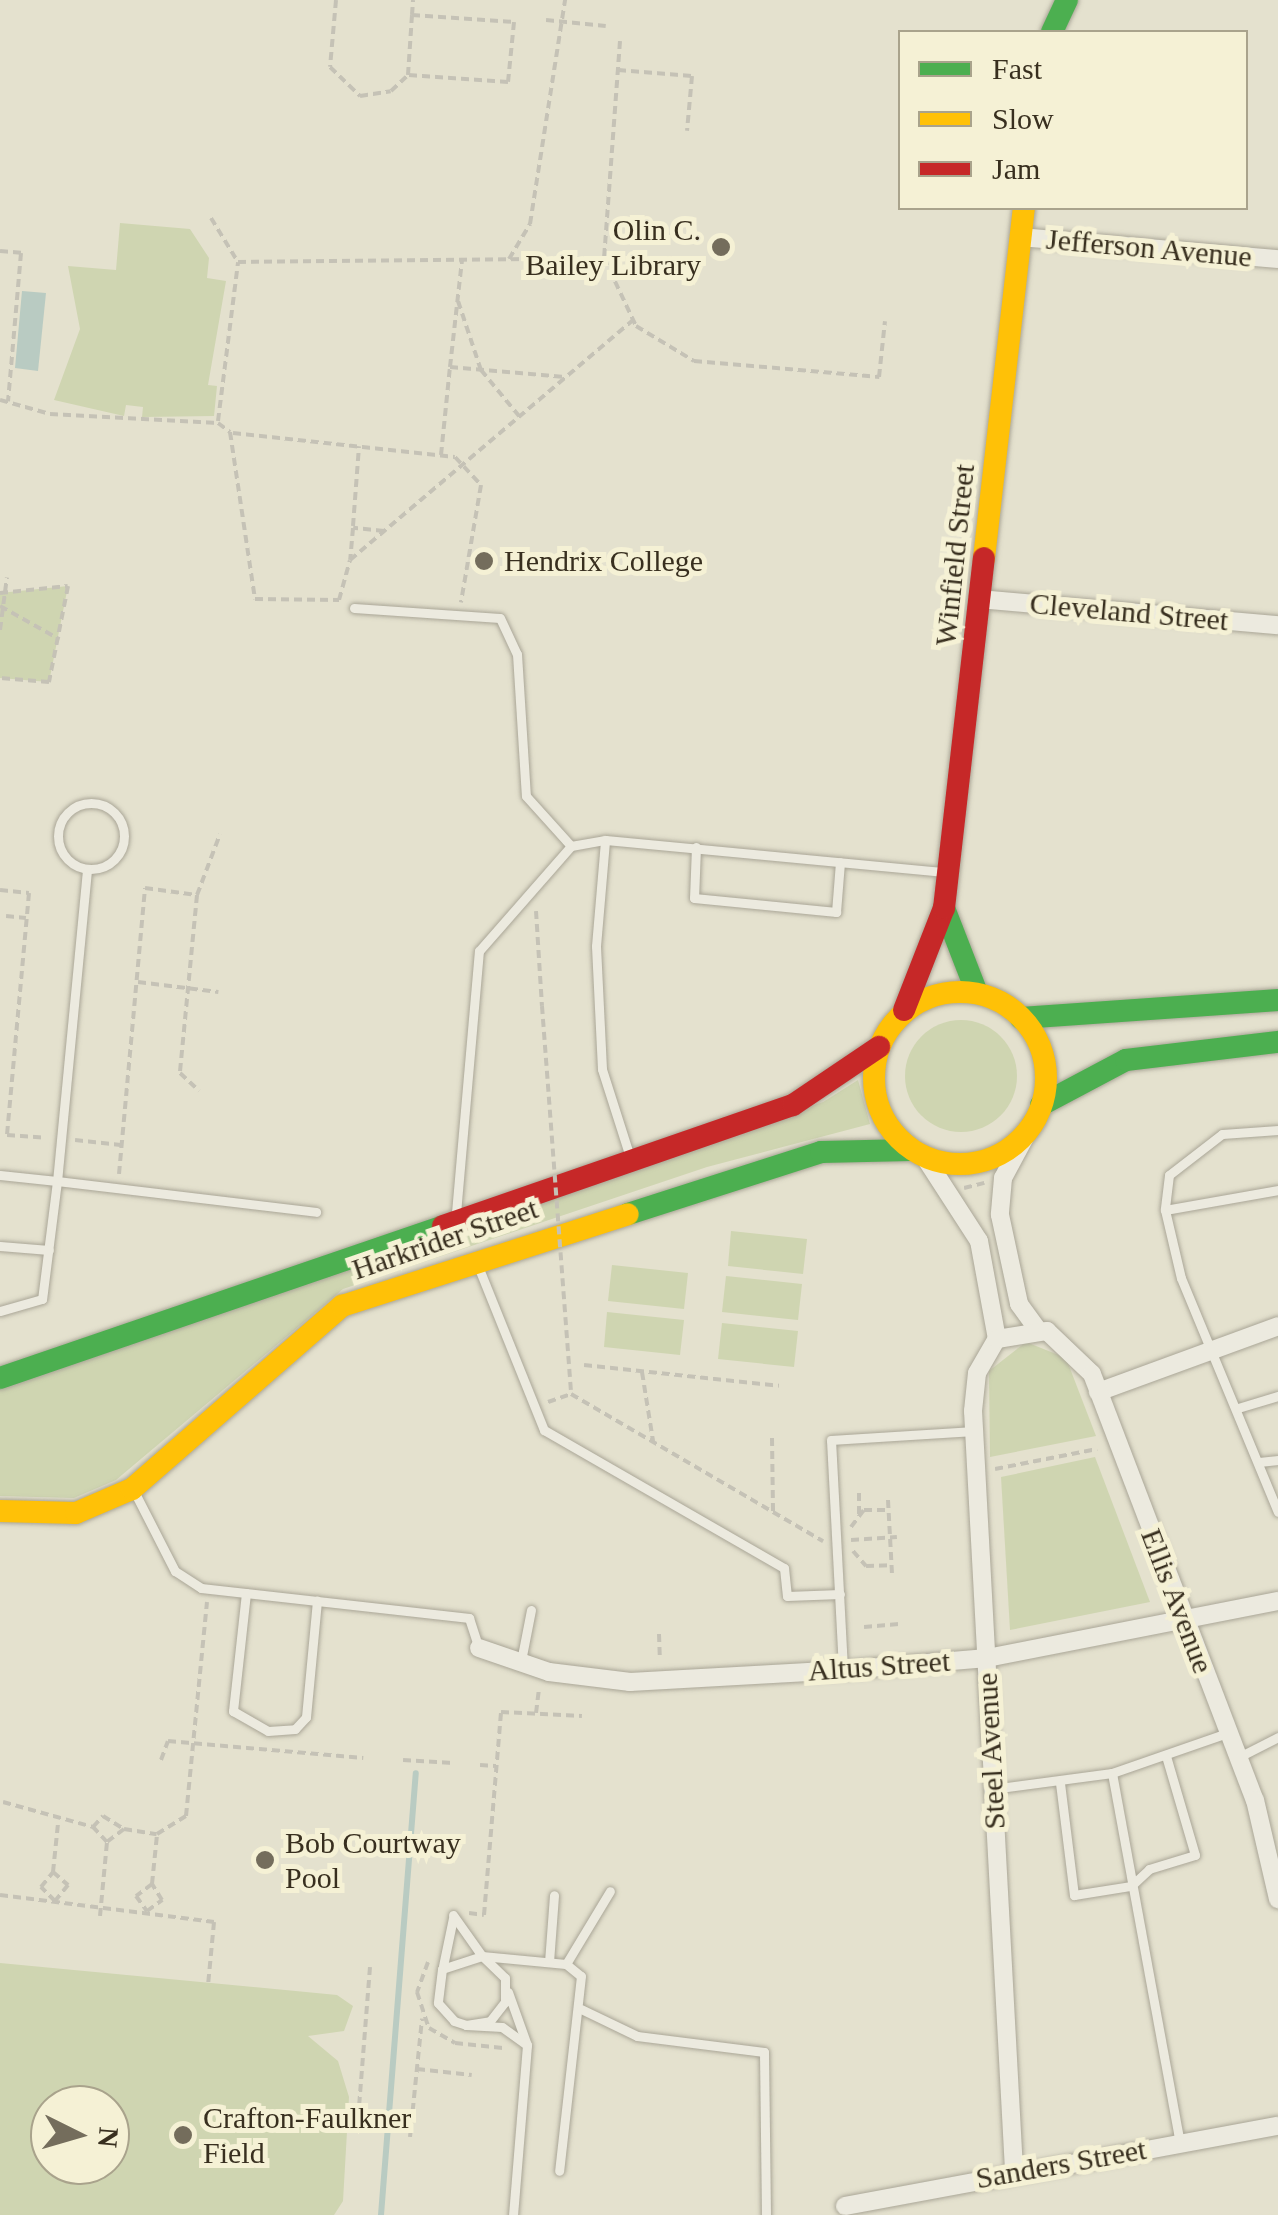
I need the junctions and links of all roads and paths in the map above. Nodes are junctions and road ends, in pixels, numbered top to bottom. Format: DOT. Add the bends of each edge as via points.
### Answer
graph roads {
  1 [pos="336,0"];
  2 [pos="413,0"];
  3 [pos="565,0"];
  4 [pos="1045,0"];
  5 [pos="1067,0"];
  6 [pos="412,15"];
  7 [pos="546,20"];
  8 [pos="563,22"];
  9 [pos="606,26"];
  10 [pos="1044,30"];
  11 [pos="1053,30"];
  12 [pos="620,41"];
  13 [pos="618,70"];
  14 [pos="408,75"];
  15 [pos="688,131"];
  16 [pos="1024,210"];
  17 [pos="211,218"];
  18 [pos="1020,237"];
  19 [pos="0,251"];
  20 [pos="604,258"];
  21 [pos="509,259"];
  22 [pos="1278,259"];
  23 [pos="462,260"];
  24 [pos="238,262"];
  25 [pos="458,301"];
  26 [pos="632,321"];
  27 [pos="885,322"];
  28 [pos="450,367"];
  29 [pos="481,370"];
  30 [pos="565,377"];
  31 [pos="0,400"];
  32 [pos="8,401"];
  33 [pos="519,416"];
  34 [pos="218,422"];
  35 [pos="230,432"];
  36 [pos="359,446"];
  37 [pos="441,455"];
  38 [pos="462,464"];
  39 [pos="353,528"];
  40 [pos="384,530"];
  41 [pos="350,560"];
  42 [pos="8,577"];
  43 [pos="3,593"];
  44 [pos="980,598"];
  45 [pos="2,606"];
  46 [pos="354,608"];
  47 [pos="459,616"];
  48 [pos="1278,625"];
  49 [pos="0,630"];
  50 [pos="60,638"];
  51 [pos="0,678"];
  52 [pos="220,834"];
  53 [pos="605,840"];
  54 [pos="571,846"];
  55 [pos="696,847"];
  56 [pos="840,862"];
  57 [pos="87,870"];
  58 [pos="948,872"];
  59 [pos="0,890"];
  60 [pos="197,894"];
  61 [pos="534,894"];
  62 [pos="944,908"];
  63 [pos="6,916"];
  64 [pos="26,918"];
  65 [pos="136,982"];
  66 [pos="188,988"];
  67 [pos="218,992"];
  68 [pos="977,993"];
  69 [pos="1278,1000"];
  70 [pos="904,1010"];
  71 [pos="1021,1018"];
  72 [pos="1278,1042"];
  73 [pos="879,1047"];
  74 [pos="200,1090"];
  75 [pos="1036,1115"];
  76 [pos="1278,1130"];
  77 [pos="8,1135"];
  78 [pos="917,1153"];
  79 [pos="633,1165"];
  80 [pos="0,1175"];
  81 [pos="56,1181"];
  82 [pos="989,1182"];
  83 [pos="118,1188"];
  84 [pos="963,1188"];
  85 [pos="1278,1190"];
  86 [pos="1164,1210"];
  87 [pos="316,1212"];
  88 [pos="455,1225"];
  89 [pos="0,1246"];
  90 [pos="49,1250"];
  91 [pos="476,1258"];
  92 [pos="0,1311"];
  93 [pos="1278,1326"];
  94 [pos="1037,1329"];
  95 [pos="997,1339"];
  96 [pos="1214,1347"];
  97 [pos="584,1365"];
  98 [pos="642,1371"];
  99 [pos="0,1378"];
  100 [pos="779,1386"];
  101 [pos="1098,1392"];
  102 [pos="571,1394"];
  103 [pos="1278,1396"];
  104 [pos="533,1407"];
  105 [pos="1238,1408"];
  106 [pos="974,1432"];
  107 [pos="772,1438"];
  108 [pos="651,1440"];
  109 [pos="1097,1449"];
  110 [pos="649,1450"];
  111 [pos="1278,1460"];
  112 [pos="1259,1462"];
  113 [pos="995,1469"];
  114 [pos="132,1489"];
  115 [pos="859,1493"];
  116 [pos="888,1500"];
  117 [pos="888,1510"];
  118 [pos="0,1511"];
  119 [pos="773,1512"];
  120 [pos="1278,1512"];
  121 [pos="859,1515"];
  122 [pos="897,1537"];
  123 [pos="890,1538"];
  124 [pos="848,1540"];
  125 [pos="822,1541"];
  126 [pos="891,1565"];
  127 [pos="892,1574"];
  128 [pos="246,1593"];
  129 [pos="840,1594"];
  130 [pos="317,1601"];
  131 [pos="1278,1601"];
  132 [pos="207,1602"];
  133 [pos="532,1610"];
  134 [pos="1181,1618"];
  135 [pos="902,1624"];
  136 [pos="864,1626"];
  137 [pos="659,1634"];
  138 [pos="478,1648"];
  139 [pos="660,1658"];
  140 [pos="987,1658"];
  141 [pos="521,1662"];
  142 [pos="844,1670"];
  143 [pos="540,1683"];
  144 [pos="536,1713"];
  145 [pos="582,1716"];
  146 [pos="1230,1732"];
  147 [pos="1278,1737"];
  148 [pos="193,1743"];
  149 [pos="1166,1756"];
  150 [pos="1239,1757"];
  151 [pos="363,1758"];
  152 [pos="161,1760"];
  153 [pos="403,1760"];
  154 [pos="452,1763"];
  155 [pos="480,1765"];
  156 [pos="496,1766"];
  157 [pos="1112,1773"];
  158 [pos="1060,1782"];
  159 [pos="992,1789"];
  160 [pos="3,1802"];
  161 [pos="58,1824"];
  162 [pos="93,1827"];
  163 [pos="124,1829"];
  164 [pos="157,1834"];
  165 [pos="107,1842"];
  166 [pos="54,1872"];
  167 [pos="152,1884"];
  168 [pos="1130,1886"];
  169 [pos="610,1890"];
  170 [pos="0,1894"];
  171 [pos="554,1895"];
  172 [pos="1278,1899"];
  173 [pos="54,1901"];
  174 [pos="101,1906"];
  175 [pos="147,1910"];
  176 [pos="464,1913"];
  177 [pos="100,1916"];
  178 [pos="482,1956"];
  179 [pos="549,1962"];
  180 [pos="566,1964"];
  181 [pos="370,1967"];
  182 [pos="442,1969"];
  183 [pos="208,1985"];
  184 [pos="507,1990"];
  185 [pos="581,2009"];
  186 [pos="422,2014"];
  187 [pos="466,2025"];
  188 [pos="527,2045"];
  189 [pos="416,2070"];
  190 [pos="472,2074"];
  191 [pos="411,2124"];
  192 [pos="1278,2126"];
  193 [pos="410,2137"];
  194 [pos="1180,2143"];
  195 [pos="1014,2170"];
  196 [pos="558,2171"];
  197 [pos="846,2206"];
  198 [pos="512,2215"];
  199 [pos="766,2215"];
  1 -- 14 [label="path" via="336,79 376,96"];
  2 -- 6 [label="path"];
  3 -- 8 [label="path"];
  4 -- 10 [label="main road"];
  5 -- 11 [label="main road"];
  6 -- 14 [label="path"];
  6 -- 14 [label="path" via="514,22 508,82"];
  7 -- 8 [label="path"];
  8 -- 9 [label="path"];
  8 -- 21 [label="path" via="530,224"];
  12 -- 13 [label="path"];
  13 -- 15 [label="path" via="692,76"];
  13 -- 20 [label="path"];
  16 -- 18 [label="main road, Winfield Street"];
  17 -- 24 [label="path"];
  18 -- 22 [label="street, Jefferson Avenue"];
  18 -- 44 [label="main road, Winfield Street"];
  19 -- 32 [label="path" via="20,253"];
  20 -- 21 [label="path"];
  20 -- 26 [label="path"];
  21 -- 23 [label="path"];
  23 -- 24 [label="path"];
  23 -- 25 [label="path"];
  24 -- 34 [label="path"];
  25 -- 28 [label="path"];
  25 -- 29 [label="path"];
  26 -- 27 [label="path" via="694,362 880,377"];
  26 -- 30 [label="path"];
  28 -- 29 [label="path"];
  28 -- 37 [label="path"];
  29 -- 30 [label="path"];
  29 -- 33 [label="path"];
  30 -- 33 [label="path"];
  31 -- 32 [label="path"];
  32 -- 34 [label="path" via="50,414"];
  33 -- 38 [label="path"];
  34 -- 35 [label="path"];
  35 -- 36 [label="path"];
  35 -- 41 [label="path" via="256,599 338,600"];
  36 -- 37 [label="path"];
  36 -- 39 [label="path"];
  37 -- 38 [label="path"];
  38 -- 40 [label="path"];
  38 -- 47 [label="path" via="481,484"];
  39 -- 40 [label="path"];
  39 -- 41 [label="path"];
  40 -- 41 [label="path"];
  42 -- 43 [label="path"];
  43 -- 45 [label="path"];
  43 -- 50 [label="path" via="68,586"];
  44 -- 48 [label="street, Cleveland Street"];
  44 -- 58 [label="main road, Winfield Street"];
  45 -- 49 [label="path"];
  45 -- 50 [label="path"];
  46 -- 47 [label="lane"];
  47 -- 54 [label="lane" via="500,618 517,654 526,796"];
  50 -- 51 [label="path" via="49,682"];
  52 -- 60 [label="path"];
  53 -- 54 [label="lane"];
  53 -- 55 [label="lane"];
  53 -- 79 [label="lane" via="596,946 602,1069"];
  54 -- 88 [label="lane" via="533,881 472,969"];
  55 -- 56 [label="lane"];
  55 -- 56 [label="lane" via="694,898 836,912"];
  56 -- 58 [label="lane"];
  57 -- 57 [label="lane" via="117,858 124,838 119,817 90,803 70,811 56,836 68,860"];
  57 -- 81 [label="lane"];
  58 -- 62 [label="main road, Winfield Street"];
  59 -- 64 [label="path" via="29,893"];
  60 -- 65 [label="path" via="145,888"];
  60 -- 66 [label="path"];
  61 -- 102 [label="path, bridge"];
  62 -- 68 [label="main road, Winfield Street"];
  62 -- 70 [label="main road, Winfield Street"];
  63 -- 64 [label="path"];
  64 -- 77 [label="path"];
  65 -- 66 [label="path"];
  65 -- 83 [label="path"];
  66 -- 67 [label="path"];
  66 -- 74 [label="path" via="180,1073"];
  68 -- 70 [label="main road" via="950,992"];
  68 -- 71 [label="main road"];
  69 -- 71 [label="main road"];
  70 -- 73 [label="main road"];
  71 -- 75 [label="main road" via="1042,1054"];
  72 -- 75 [label="main road" via="1126,1060"];
  73 -- 78 [label="main road" via="882,1114"];
  73 -- 79 [label="main road, Harkrider Street" via="793,1105"];
  75 -- 78 [label="main road" via="993,1158"];
  75 -- 94 [label="street" via="1004,1178 1000,1215 1013,1286"];
  76 -- 86 [label="lane" via="1222,1134 1169,1176"];
  78 -- 91 [label="main road, Harkrider Street" via="820,1152"];
  78 -- 95 [label="street" via="979,1241"];
  79 -- 88 [label="main road, Harkrider Street"];
  80 -- 81 [label="lane"];
  81 -- 83 [label="lane"];
  81 -- 90 [label="lane"];
  82 -- 84 [label="path"];
  83 -- 87 [label="lane"];
  85 -- 86 [label="lane"];
  86 -- 96 [label="lane" via="1180,1278"];
  88 -- 99 [label="main road, Harkrider Street"];
  89 -- 90 [label="lane"];
  90 -- 92 [label="lane" via="42,1299"];
  91 -- 104 [label="lane"];
  91 -- 114 [label="main road, Harkrider Street" via="342,1306"];
  93 -- 96 [label="street"];
  94 -- 95 [label="street"];
  94 -- 101 [label="street, Ellis Avenue" via="1074,1348"];
  95 -- 106 [label="street, Steel Avenue" via="977,1374"];
  96 -- 101 [label="street"];
  96 -- 105 [label="lane"];
  97 -- 98 [label="path"];
  98 -- 100 [label="path"];
  98 -- 108 [label="path"];
  101 -- 134 [label="street, Ellis Avenue"];
  102 -- 104 [label="path"];
  102 -- 108 [label="path"];
  103 -- 105 [label="lane"];
  104 -- 129 [label="lane" via="544,1430 784,1568 787,1596"];
  105 -- 112 [label="lane"];
  106 -- 129 [label="lane" via="832,1440"];
  106 -- 140 [label="street, Steel Avenue"];
  107 -- 119 [label="path"];
  108 -- 110 [label="path"];
  108 -- 119 [label="path"];
  109 -- 113 [label="path"];
  111 -- 112 [label="lane"];
  112 -- 120 [label="lane"];
  114 -- 118 [label="main road, Harkrider Street" via="76,1513"];
  114 -- 128 [label="lane" via="186,1581"];
  115 -- 121 [label="path"];
  116 -- 117 [label="path"];
  117 -- 121 [label="path"];
  117 -- 123 [label="path"];
  119 -- 125 [label="path"];
  121 -- 124 [label="path"];
  122 -- 123 [label="path"];
  123 -- 124 [label="path"];
  123 -- 126 [label="path"];
  124 -- 126 [label="path" via="866,1566"];
  126 -- 127 [label="path"];
  128 -- 130 [label="lane"];
  128 -- 130 [label="lane" via="233,1710 268,1731 295,1729 306,1717"];
  129 -- 142 [label="lane"];
  130 -- 138 [label="lane" via="469,1618"];
  131 -- 134 [label="street, Altus Street"];
  132 -- 148 [label="path"];
  133 -- 141 [label="lane"];
  134 -- 140 [label="street, Altus Street"];
  134 -- 146 [label="street, Ellis Avenue"];
  135 -- 136 [label="path"];
  137 -- 139 [label="path"];
  138 -- 141 [label="street, Altus Street"];
  140 -- 142 [label="street, Altus Street"];
  140 -- 159 [label="street, Steel Avenue"];
  141 -- 142 [label="street, Altus Street" via="630,1682"];
  143 -- 144 [label="path"];
  144 -- 145 [label="path"];
  144 -- 156 [label="path" via="501,1712"];
  146 -- 149 [label="lane"];
  146 -- 150 [label="street, Ellis Avenue"];
  147 -- 150 [label="lane"];
  148 -- 151 [label="path"];
  148 -- 152 [label="path" via="168,1741"];
  148 -- 164 [label="path" via="186,1816"];
  149 -- 157 [label="lane"];
  149 -- 168 [label="lane" via="1194,1854 1149,1869"];
  150 -- 172 [label="street, Ellis Avenue"];
  153 -- 154 [label="path"];
  155 -- 156 [label="path"];
  156 -- 176 [label="path" via="484,1915"];
  157 -- 158 [label="lane"];
  157 -- 168 [label="lane"];
  158 -- 159 [label="lane"];
  158 -- 168 [label="lane" via="1074,1895"];
  159 -- 195 [label="street, Steel Avenue"];
  160 -- 161 [label="path" via="37,1804"];
  161 -- 162 [label="path"];
  161 -- 166 [label="path"];
  162 -- 163 [label="path" via="116,1817"];
  162 -- 165 [label="path"];
  163 -- 164 [label="path"];
  163 -- 165 [label="path"];
  164 -- 167 [label="path"];
  165 -- 174 [label="path"];
  166 -- 173 [label="path" via="41,1887"];
  166 -- 173 [label="path" via="68,1885"];
  167 -- 175 [label="path" via="162,1900"];
  167 -- 175 [label="path" via="136,1896"];
  168 -- 194 [label="lane"];
  169 -- 180 [label="lane"];
  170 -- 173 [label="path"];
  171 -- 179 [label="lane"];
  173 -- 174 [label="path"];
  174 -- 175 [label="path"];
  174 -- 177 [label="path"];
  175 -- 183 [label="path" via="214,1922"];
  178 -- 179 [label="lane"];
  178 -- 182 [label="lane"];
  178 -- 182 [label="lane" via="453,1916"];
  178 -- 184 [label="lane"];
  179 -- 180 [label="lane"];
  180 -- 185 [label="lane" via="581,1976"];
  181 -- 191 [label="path" via="358,2118"];
  182 -- 187 [label="lane" via="438,2003"];
  184 -- 187 [label="lane" via="490,2020"];
  184 -- 188 [label="lane"];
  185 -- 196 [label="lane"];
  185 -- 199 [label="lane" via="636,2036 764,2052"];
  186 -- 189 [label="path"];
  187 -- 188 [label="lane" via="502,2026"];
  188 -- 198 [label="lane"];
  189 -- 190 [label="path"];
  189 -- 191 [label="path"];
  191 -- 193 [label="path"];
  192 -- 194 [label="street, Sanders Street"];
  194 -- 195 [label="street, Sanders Street"];
  195 -- 197 [label="street, Sanders Street"];
}
